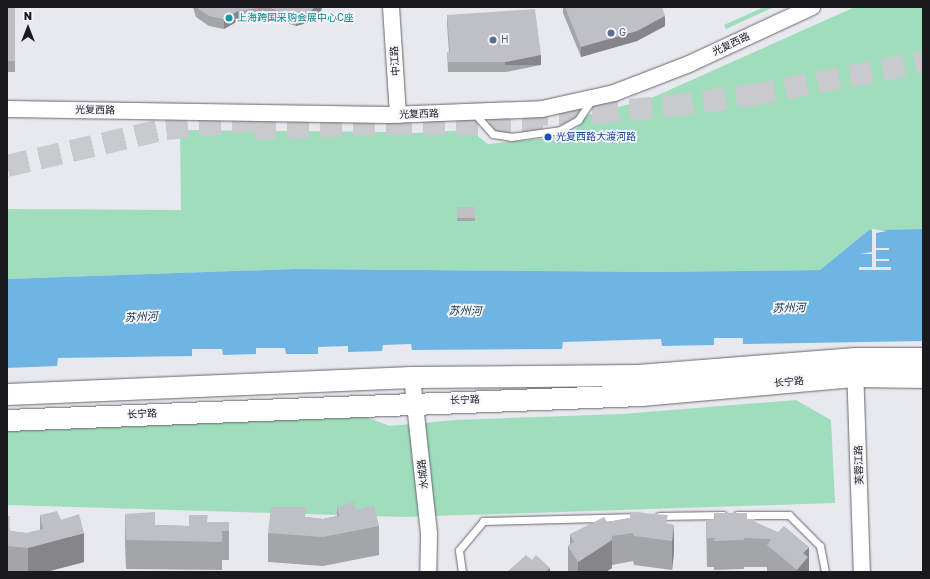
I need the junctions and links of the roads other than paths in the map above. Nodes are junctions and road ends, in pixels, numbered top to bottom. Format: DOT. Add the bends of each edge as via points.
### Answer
graph roads {
  1 [pos="391,7"];
  2 [pos="812,7"];
  3 [pos="593,97"];
  4 [pos="7,109"];
  5 [pos="474,112"];
  6 [pos="398,115"];
  7 [pos="923,358"];
  8 [pos="855,367"];
  9 [pos="923,376"];
  10 [pos="412,377"];
  11 [pos="7,394"];
  12 [pos="415,402"];
  13 [pos="7,420"];
  14 [pos="645,516"];
  15 [pos="653,516"];
  16 [pos="428,572"];
  17 [pos="462,572"];
  18 [pos="825,572"];
  19 [pos="862,572"];
  1 -- 6 [label="street, 中江路"];
  2 -- 3 [label="street, 光复西路" via="689,64 614,93"];
  3 -- 5 [label="street, 光复西路" via="542,108"];
  3 -- 5 [label="lane" via="578,120 560,130 511,137 493,134"];
  4 -- 6 [label="street, 光复西路"];
  5 -- 6 [label="street, 光复西路"];
  7 -- 8 [label="main road, 长宁路"];
  8 -- 9 [label="main road, 长宁路"];
  8 -- 10 [label="main road, 长宁路" via="638,375"];
  8 -- 12 [label="main road, 长宁路" via="641,395"];
  8 -- 19 [label="street, 芙蓉江路"];
  10 -- 11 [label="main road, 长宁路"];
  10 -- 12 [label="street, 水城路"];
  12 -- 13 [label="main road, 长宁路"];
  12 -- 16 [label="street, 水城路" via="429,533"];
  14 -- 17 [label="lane" via="483,521 458,550"];
  15 -- 18 [label="lane" via="789,515 820,546"];
}
